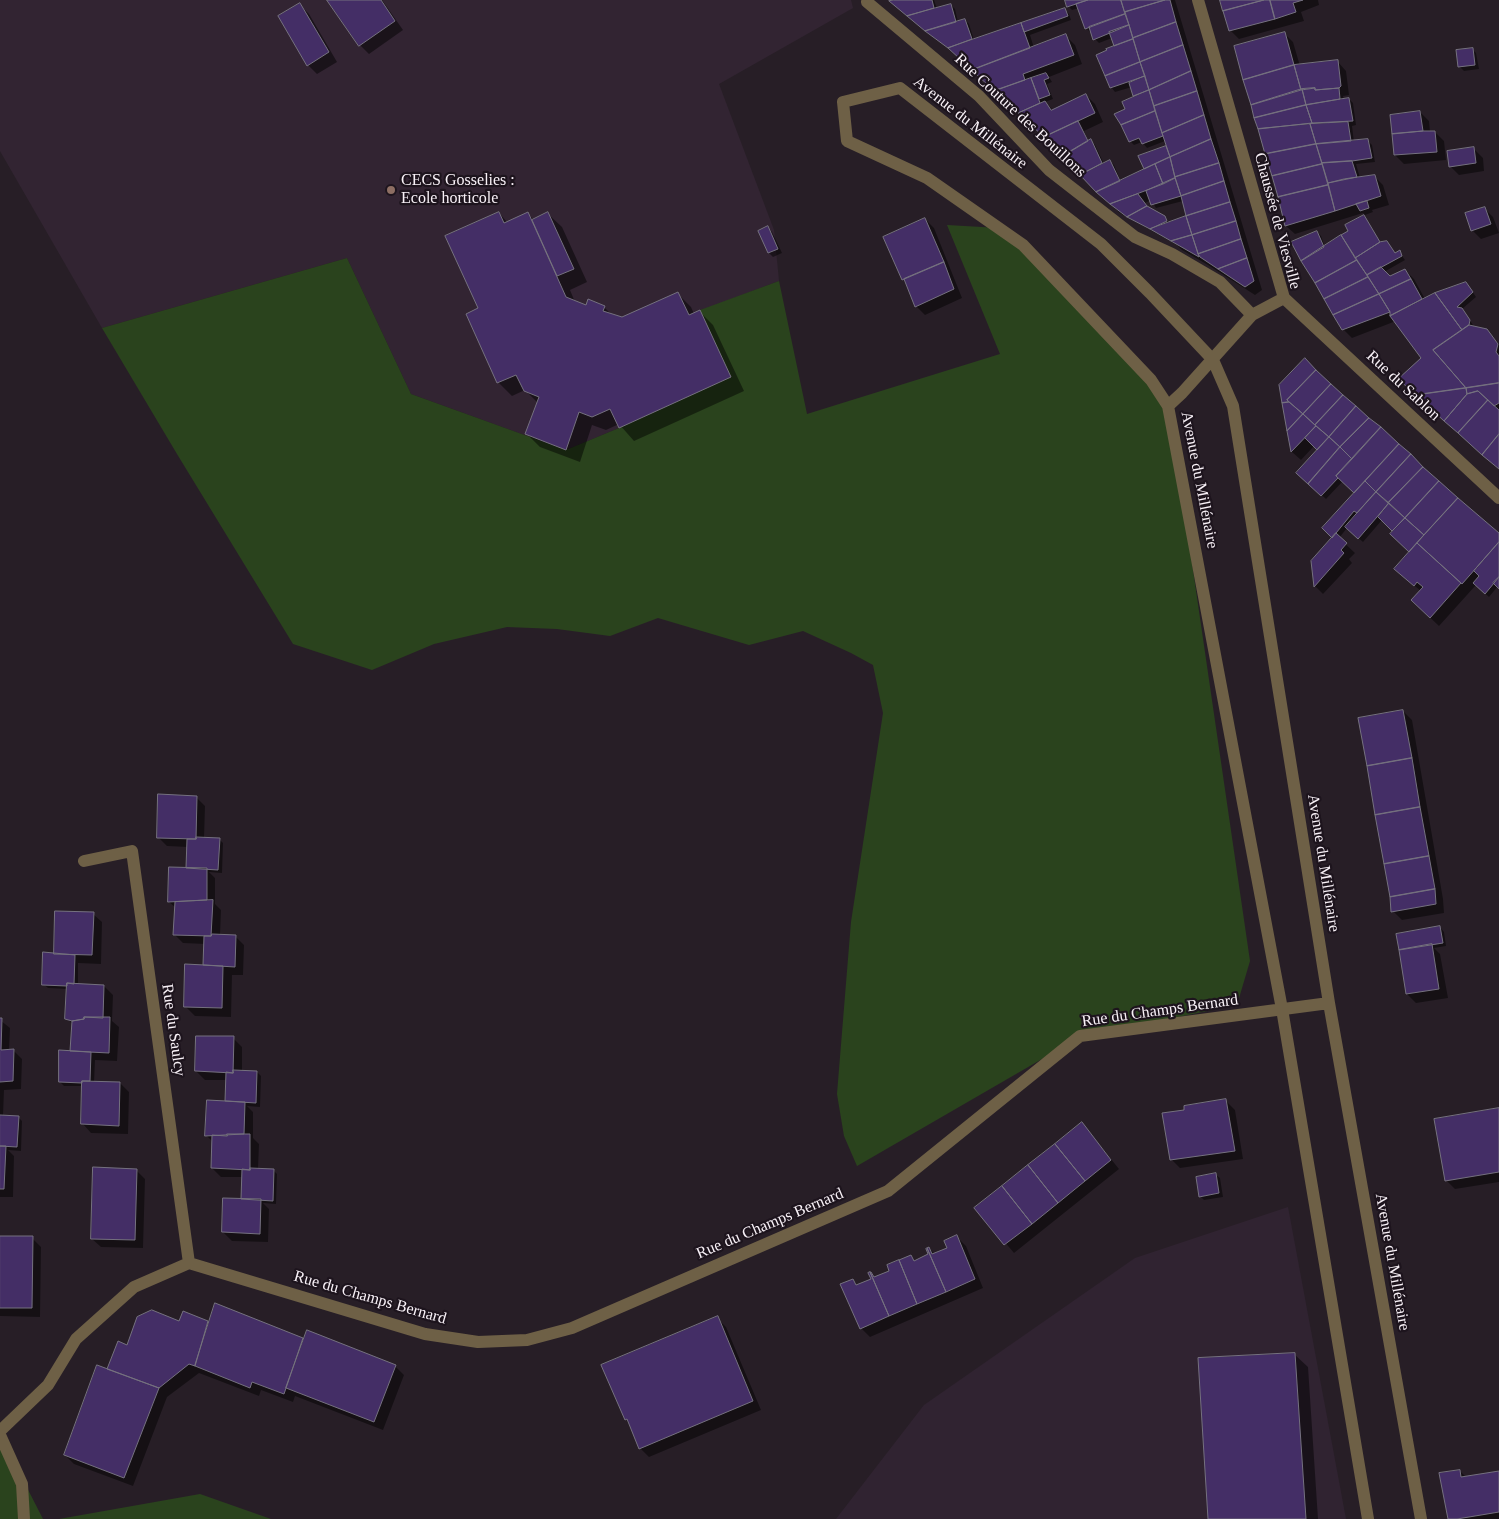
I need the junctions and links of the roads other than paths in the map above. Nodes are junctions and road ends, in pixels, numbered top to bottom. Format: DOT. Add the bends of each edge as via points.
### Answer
graph roads {
  1 [pos="1198,0"];
  2 [pos="867,2"];
  3 [pos="1284,298"];
  4 [pos="1252,315"];
  5 [pos="1212,360"];
  6 [pos="1168,406"];
  7 [pos="1499,498"];
  8 [pos="84,861"];
  9 [pos="1329,1003"];
  10 [pos="1282,1009"];
  11 [pos="189,1262"];
  12 [pos="0,1431"];
  13 [pos="0,1435"];
  14 [pos="24,1519"];
  15 [pos="1368,1519"];
  16 [pos="1421,1519"];
  1 -- 3 [label="street, Chaussée de Viesville"];
  2 -- 4 [label="street, Rue Couture des Bouillons" via="979,96 1049,170 1135,237 1220,282"];
  3 -- 4 [label="street, Chaussée de Viesville"];
  3 -- 7 [label="street, Rue du Sablon"];
  4 -- 5 [label="street, Chaussée de Viesville"];
  5 -- 6 [label="street, Chaussée de Viesville"];
  5 -- 6 [label="street, Avenue du Millénaire" via="1101,244 900,88 843,102 848,141 927,178 1023,245 1151,380"];
  5 -- 9 [label="street, Avenue du Millénaire" via="1233,406"];
  6 -- 10 [label="street, Avenue du Millénaire"];
  8 -- 11 [label="street, Rue du Saulcy" via="132,851"];
  9 -- 10 [label="street, Rue du Champs Bernard"];
  9 -- 16 [label="street, Avenue du Millénaire"];
  10 -- 11 [label="street, Rue du Champs Bernard" via="1080,1036 888,1190 572,1328 527,1340 478,1342 425,1334"];
  10 -- 15 [label="street, Avenue du Millénaire"];
  11 -- 12 [label="street" via="134,1287 82,1333 48,1385"];
  13 -- 14 [label="street" via="22,1484"];
}
